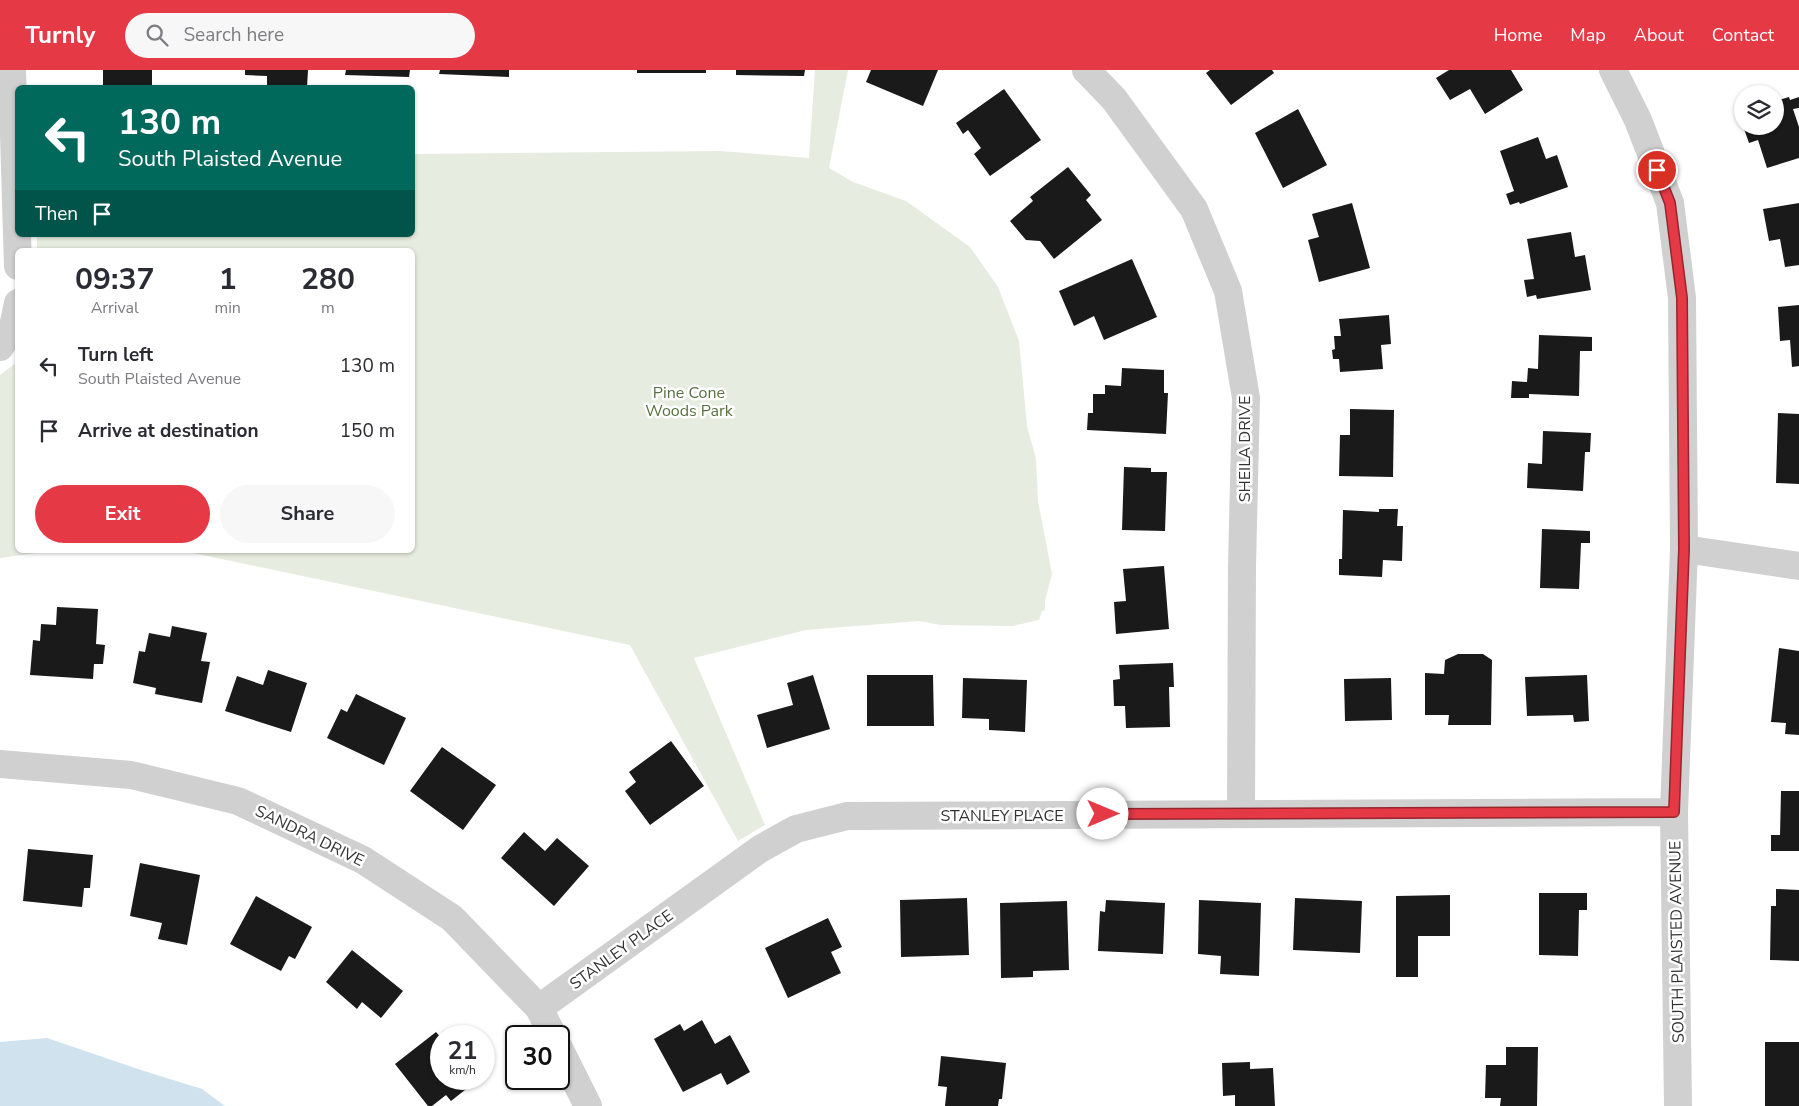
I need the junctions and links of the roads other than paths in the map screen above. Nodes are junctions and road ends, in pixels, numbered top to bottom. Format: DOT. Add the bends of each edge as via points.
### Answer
graph roads {
  1 [pos="12,70"];
  2 [pos="1086,70"];
  3 [pos="1613,70"];
  4 [pos="15,168"];
  5 [pos="15,318"];
  6 [pos="0,348"];
  7 [pos="1684,549"];
  8 [pos="1799,566"];
  9 [pos="0,764"];
  10 [pos="1674,812"];
  11 [pos="1241,813"];
  12 [pos="539,1008"];
  13 [pos="548,1025"];
  14 [pos="570,1070"];
  15 [pos="588,1106"];
  16 [pos="1678,1106"];
  1 -- 4 [label="street"];
  2 -- 11 [label="street, SHEILA DRIVE" via="1114,99 1194,209 1228,291 1246,398"];
  3 -- 7 [label="street, SOUTH PLAISTED AVENUE" via="1638,120 1670,203 1682,298"];
  5 -- 6 [label="street"];
  7 -- 8 [label="street"];
  7 -- 10 [label="street, SOUTH PLAISTED AVENUE"];
  9 -- 12 [label="street, SANDRA DRIVE" via="131,775 238,801 363,860 452,918"];
  10 -- 11 [label="street, STANLEY PLACE"];
  10 -- 16 [label="street, SOUTH PLAISTED AVENUE"];
  11 -- 12 [label="street, STANLEY PLACE" via="847,816 796,829 760,848"];
  12 -- 13 [label="street, SANDRA DRIVE"];
  14 -- 15 [label="street"];
}
